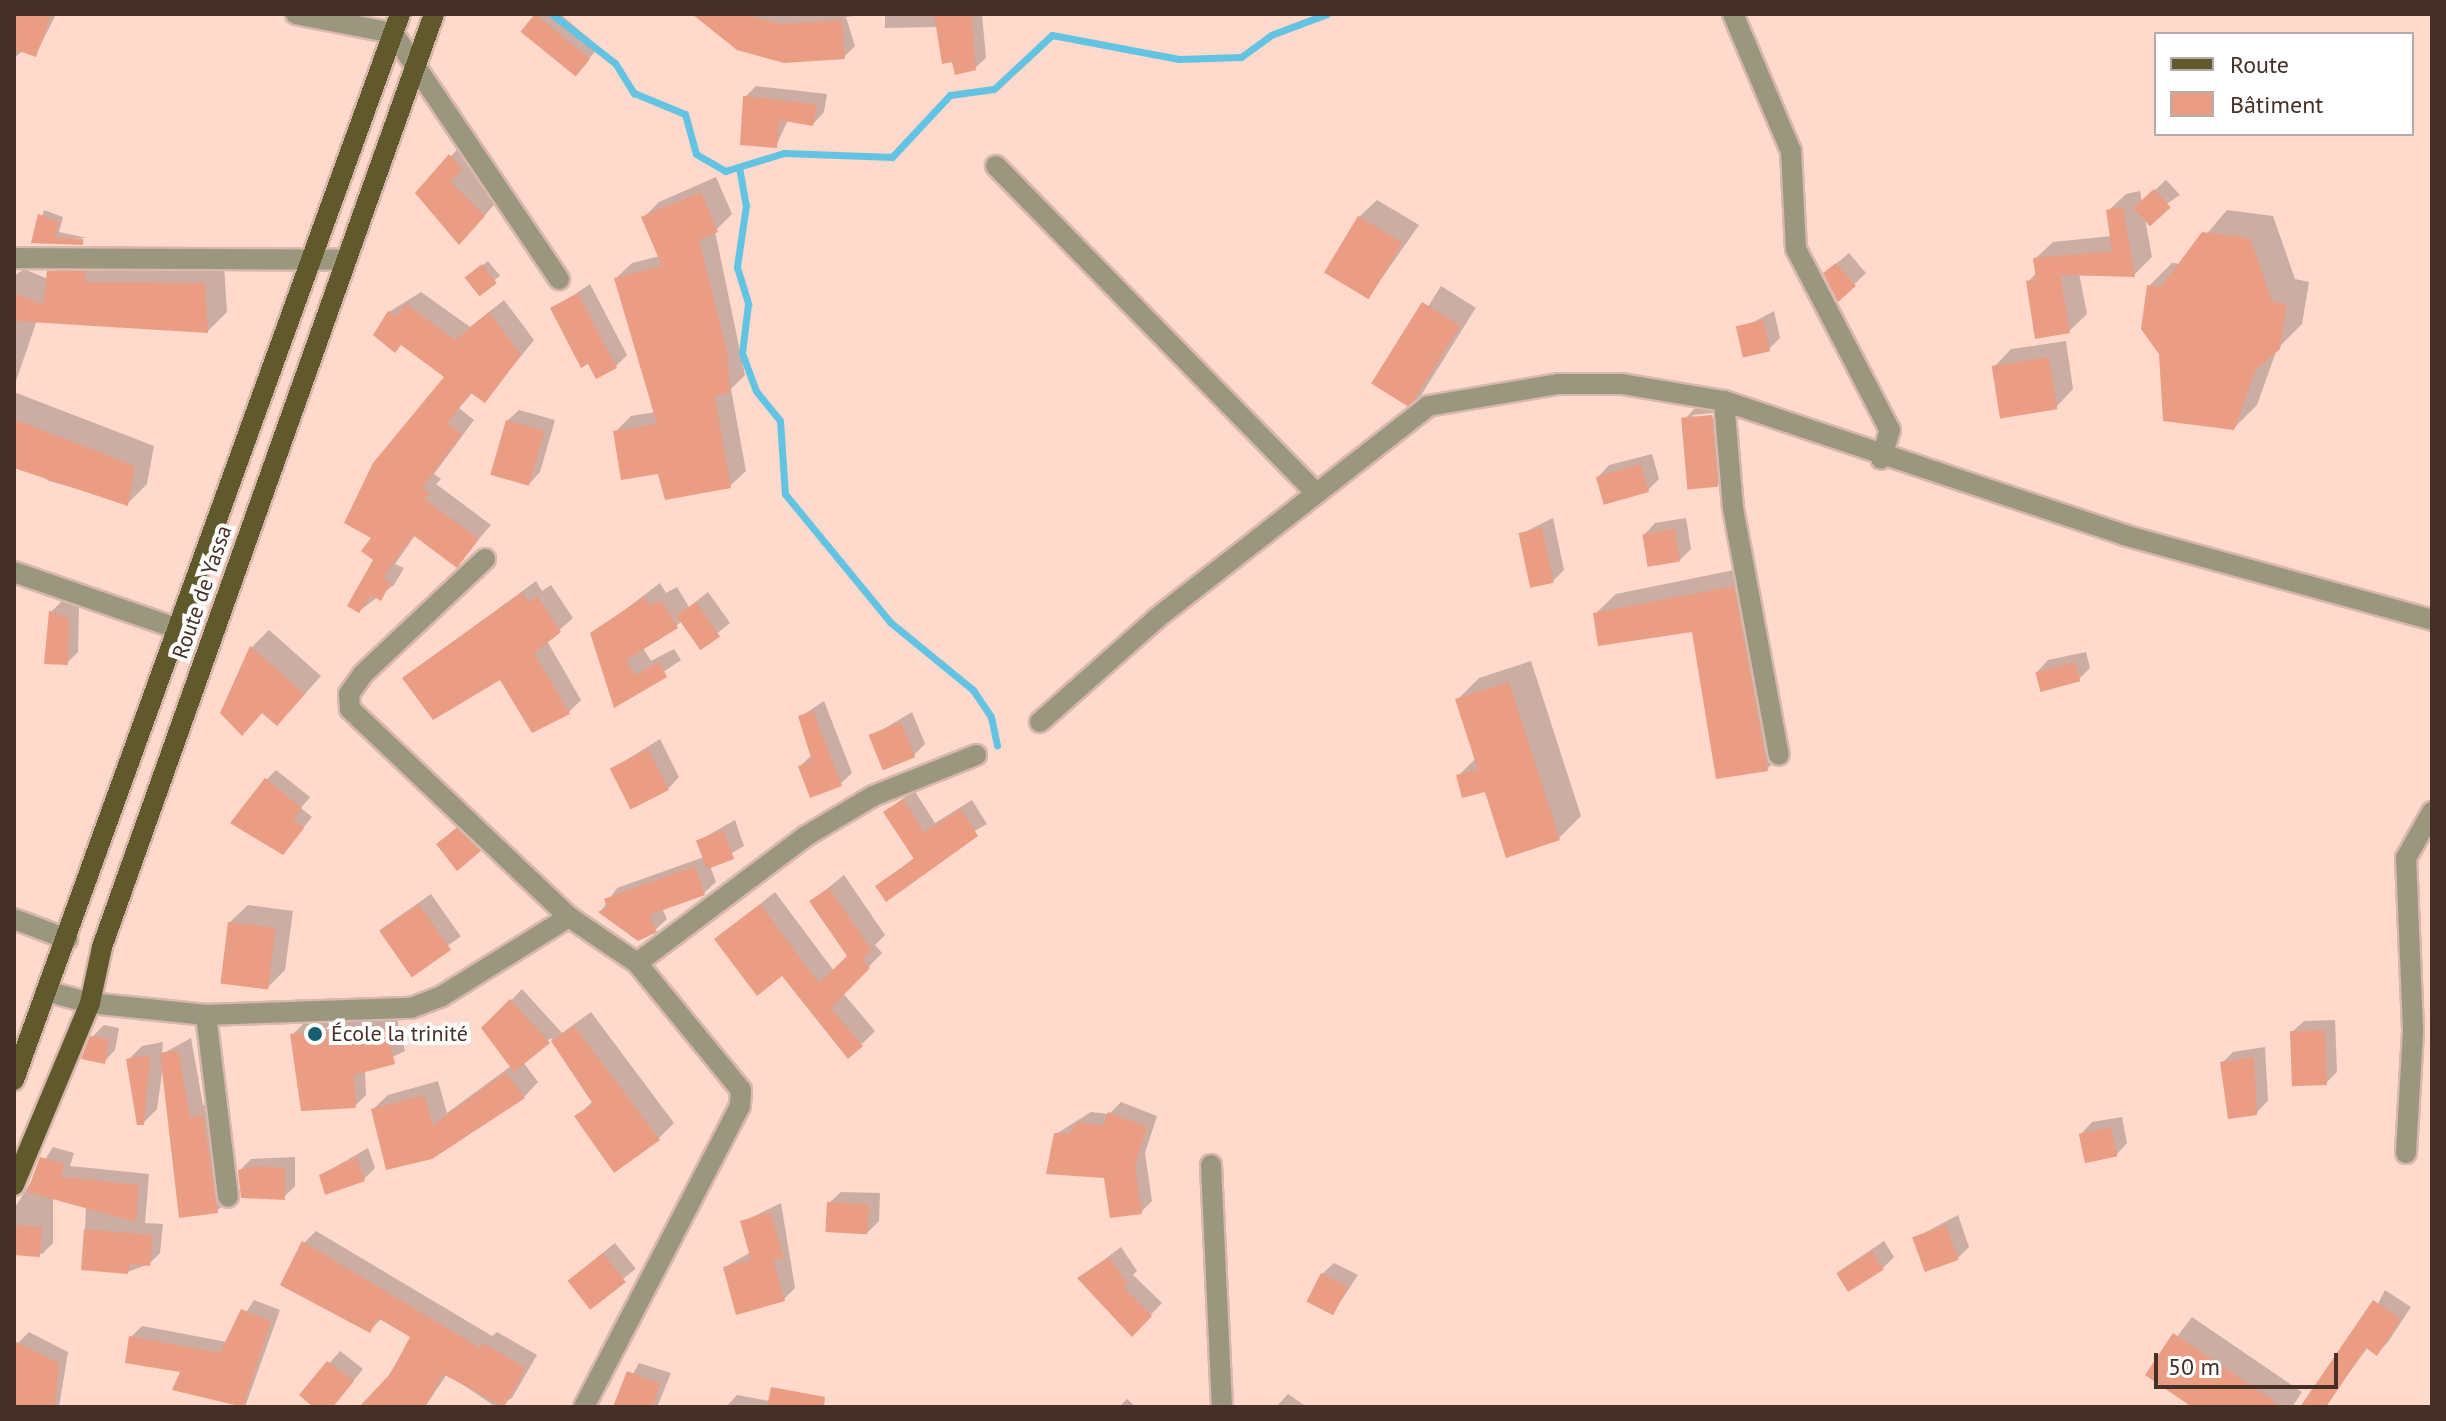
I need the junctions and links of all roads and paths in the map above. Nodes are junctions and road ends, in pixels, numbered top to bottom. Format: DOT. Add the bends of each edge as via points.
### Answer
graph roads {
  1 [pos="296,14"];
  2 [pos="434,14"];
  3 [pos="1733,14"];
  4 [pos="397,24"];
  5 [pos="416,66"];
  6 [pos="996,166"];
  7 [pos="14,258"];
  8 [pos="314,260"];
  9 [pos="345,260"];
  10 [pos="559,279"];
  11 [pos="1724,401"];
  12 [pos="1881,459"];
  13 [pos="1315,492"];
  14 [pos="485,559"];
  15 [pos="14,572"];
  16 [pos="2432,620"];
  17 [pos="179,629"];
  18 [pos="1040,722"];
  19 [pos="976,755"];
  20 [pos="1779,755"];
  21 [pos="2432,812"];
  22 [pos="569,917"];
  23 [pos="14,919"];
  24 [pos="67,939"];
  25 [pos="637,963"];
  26 [pos="46,991"];
  27 [pos="90,1003"];
  28 [pos="206,1015"];
  29 [pos="14,1080"];
  30 [pos="2406,1153"];
  31 [pos="1211,1165"];
  32 [pos="14,1185"];
  33 [pos="228,1197"];
  34 [pos="584,1407"];
  35 [pos="1222,1407"];
  1 -- 4 [label="street"];
  2 -- 5 [label="main road, Route de Yassa"];
  3 -- 12 [label="street" via="1791,151 1796,249 1890,430"];
  4 -- 5 [label="street"];
  4 -- 8 [label="main road, Route de Yassa"];
  5 -- 9 [label="main road, Route de Yassa"];
  5 -- 10 [label="street"];
  6 -- 13 [label="street"];
  7 -- 8 [label="street"];
  8 -- 9 [label="street"];
  8 -- 17 [label="main road, Route de Yassa"];
  9 -- 27 [label="main road, Route de Yassa" via="102,947"];
  11 -- 12 [label="street"];
  11 -- 13 [label="street" via="1622,384 1558,384 1428,406"];
  11 -- 20 [label="street" via="1733,508"];
  12 -- 16 [label="street"];
  13 -- 18 [label="street"];
  14 -- 22 [label="street" via="363,674 349,694 350,709"];
  15 -- 17 [label="street"];
  17 -- 24 [label="main road, Route de Yassa"];
  19 -- 25 [label="street" via="873,796 806,836"];
  21 -- 30 [label="street" via="2406,858 2403,892 2413,1030"];
  22 -- 25 [label="street"];
  22 -- 28 [label="street" via="442,996 411,1008"];
  23 -- 24 [label="street"];
  24 -- 26 [label="main road, Route de Yassa"];
  25 -- 34 [label="street" via="741,1090 741,1098"];
  26 -- 27 [label="street"];
  26 -- 29 [label="main road, Route de Yassa"];
  27 -- 28 [label="street"];
  27 -- 32 [label="main road, Route de Yassa"];
  28 -- 33 [label="street"];
  31 -- 35 [label="street"];
}
